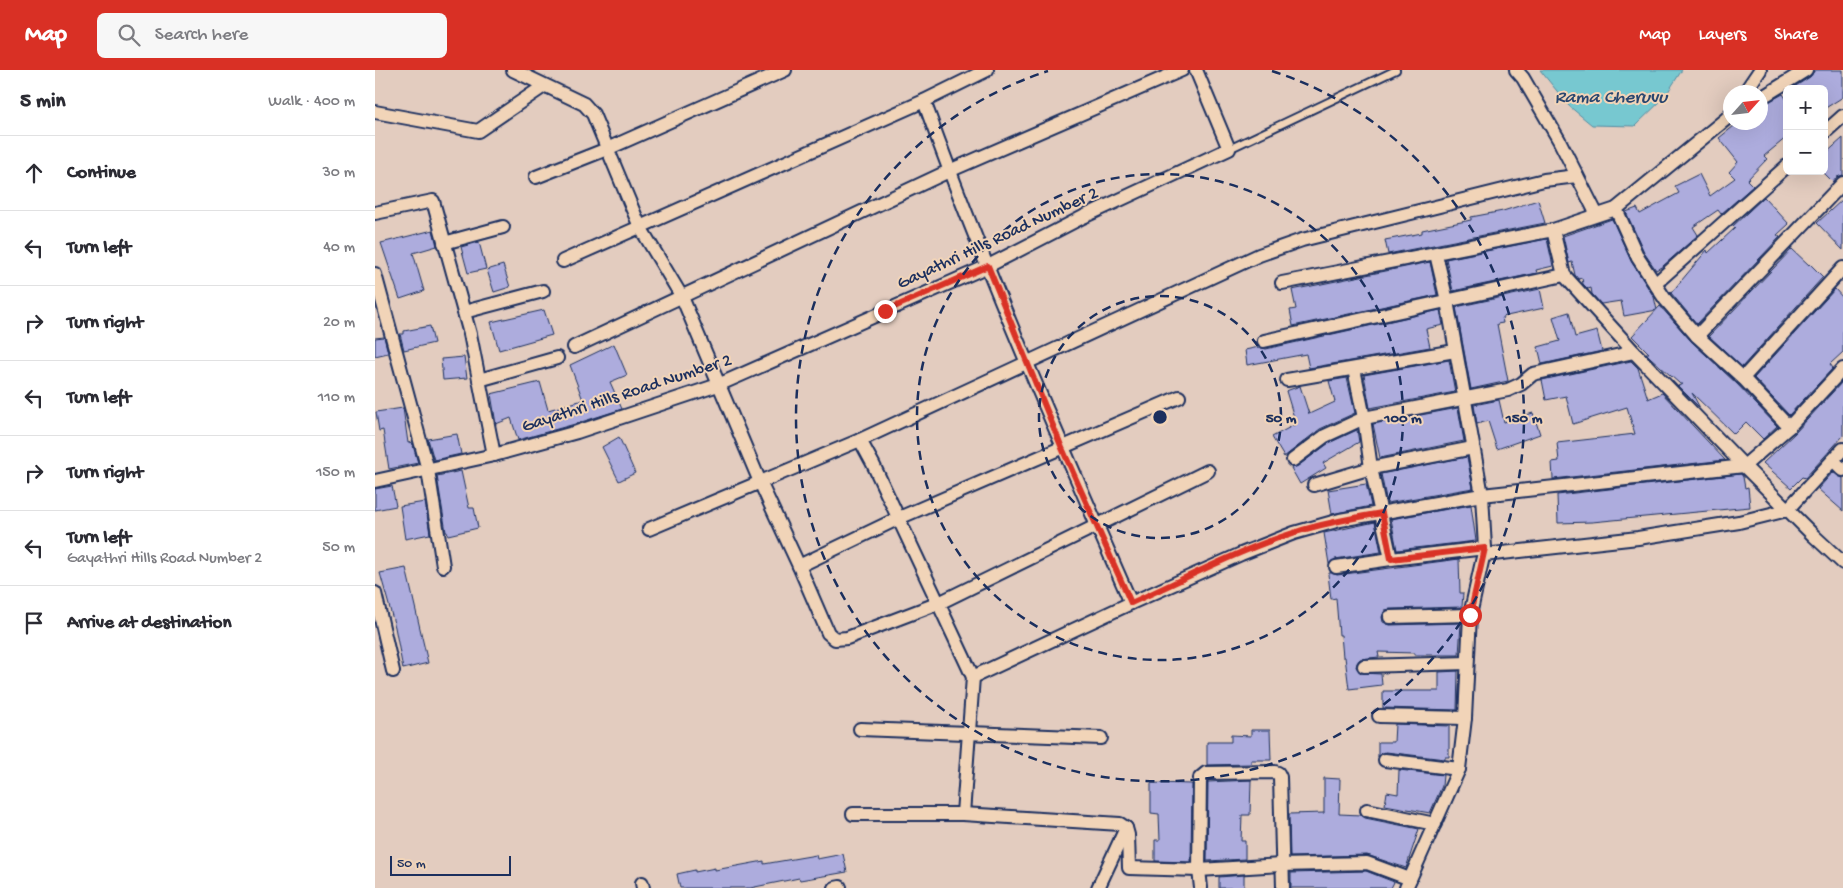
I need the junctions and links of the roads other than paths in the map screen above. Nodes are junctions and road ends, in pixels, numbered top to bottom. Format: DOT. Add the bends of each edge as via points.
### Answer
graph roads {
  1 [pos="513,70"];
  2 [pos="785,70"];
  3 [pos="987,70"];
  4 [pos="1182,70"];
  5 [pos="1196,70"];
  6 [pos="1396,70"];
  7 [pos="1516,70"];
  8 [pos="1760,70"];
  9 [pos="1806,70"];
  10 [pos="1750,85"];
  11 [pos="544,86"];
  12 [pos="1768,94"];
  13 [pos="924,101"];
  14 [pos="375,112"];
  15 [pos="1843,116"];
  16 [pos="1723,121"];
  17 [pos="1827,130"];
  18 [pos="1229,148"];
  19 [pos="607,149"];
  20 [pos="1783,170"];
  21 [pos="949,171"];
  22 [pos="1577,176"];
  23 [pos="536,177"];
  24 [pos="1843,183"];
  25 [pos="1616,209"];
  26 [pos="375,214"];
  27 [pos="1597,215"];
  28 [pos="640,227"];
  29 [pos="503,228"];
  30 [pos="1553,230"];
  31 [pos="444,243"];
  32 [pos="1436,254"];
  33 [pos="563,261"];
  34 [pos="988,266"];
  35 [pos="1843,268"];
  36 [pos="375,274"];
  37 [pos="1564,275"];
  38 [pos="1282,284"];
  39 [pos="1655,284"];
  40 [pos="543,291"];
  41 [pos="682,297"];
  42 [pos="1447,301"];
  43 [pos="464,312"];
  44 [pos="1697,336"];
  45 [pos="1264,341"];
  46 [pos="574,346"];
  47 [pos="1455,351"];
  48 [pos="1634,352"];
  49 [pos="557,358"];
  50 [pos="1026,362"];
  51 [pos="1354,369"];
  52 [pos="1843,369"];
  53 [pos="1743,378"];
  54 [pos="479,380"];
  55 [pos="1287,380"];
  56 [pos="718,385"];
  57 [pos="1179,397"];
  58 [pos="1465,400"];
  59 [pos="1364,418"];
  60 [pos="1789,427"];
  61 [pos="859,440"];
  62 [pos="1062,448"];
  63 [pos="1473,448"];
  64 [pos="1843,449"];
  65 [pos="494,455"];
  66 [pos="1293,460"];
  67 [pos="1833,460"];
  68 [pos="1744,466"];
  69 [pos="1371,468"];
  70 [pos="428,470"];
  71 [pos="1843,470"];
  72 [pos="1207,471"];
  73 [pos="375,481"];
  74 [pos="760,482"];
  75 [pos="1314,485"];
  76 [pos="1481,495"];
  77 [pos="1787,510"];
  78 [pos="1382,513"];
  79 [pos="899,518"];
  80 [pos="1097,526"];
  81 [pos="649,529"];
  82 [pos="1485,552"];
  83 [pos="1391,559"];
  84 [pos="1843,563"];
  85 [pos="443,566"];
  86 [pos="799,566"];
  87 [pos="1336,567"];
  88 [pos="375,593"];
  89 [pos="939,603"];
  90 [pos="1131,603"];
  91 [pos="1470,615"];
  92 [pos="1390,617"];
  93 [pos="1467,663"];
  94 [pos="1364,666"];
  95 [pos="393,671"];
  96 [pos="973,677"];
  97 [pos="1379,716"];
  98 [pos="1465,718"];
  99 [pos="860,729"];
  100 [pos="969,732"];
  101 [pos="1101,738"];
  102 [pos="1385,760"];
  103 [pos="1459,769"];
  104 [pos="1367,810"];
  105 [pos="853,814"];
  106 [pos="963,814"];
  107 [pos="1435,824"];
  108 [pos="1126,828"];
  109 [pos="1281,864"];
  110 [pos="1199,870"];
  111 [pos="1408,884"];
  112 [pos="1098,888"];
  113 [pos="1201,888"];
  114 [pos="1283,888"];
  1 -- 11 [label="street"];
  2 -- 19 [label="street"];
  3 -- 13 [label="street"];
  4 -- 21 [label="street"];
  5 -- 18 [label="street"];
  6 -- 18 [label="lane, Gayathri Hills Road Number 2"];
  7 -- 22 [label="street" via="1544,113"];
  8 -- 10 [label="street"];
  9 -- 12 [label="street"];
  11 -- 14 [label="street" via="479,131"];
  11 -- 19 [label="street" via="588,108"];
  13 -- 21 [label="street"];
  13 -- 28 [label="street"];
  15 -- 17 [label="street"];
  16 -- 25 [label="street"];
  18 -- 34 [label="street, Gayathri Hills Road Number 2"];
  19 -- 23 [label="street"];
  19 -- 28 [label="street"];
  20 -- 39 [label="street"];
  21 -- 34 [label="street"];
  21 -- 41 [label="street"];
  22 -- 27 [label="street"];
  22 -- 50 [label="street" via="1545,180 1302,240 1259,255"];
  24 -- 44 [label="street"];
  25 -- 27 [label="street"];
  25 -- 39 [label="street" via="1638,258"];
  26 -- 31 [label="street" via="433,201"];
  27 -- 30 [label="street"];
  28 -- 33 [label="street"];
  28 -- 41 [label="street"];
  29 -- 31 [label="street"];
  30 -- 32 [label="street"];
  30 -- 37 [label="street"];
  31 -- 43 [label="street"];
  32 -- 38 [label="street"];
  32 -- 42 [label="street"];
  34 -- 50 [label="street"];
  34 -- 56 [label="street, Gayathri Hills Road Number 2"];
  35 -- 53 [label="street"];
  36 -- 70 [label="street"];
  37 -- 42 [label="street"];
  37 -- 48 [label="street"];
  39 -- 44 [label="street"];
  40 -- 43 [label="street"];
  41 -- 46 [label="street"];
  41 -- 56 [label="street"];
  42 -- 45 [label="street"];
  42 -- 47 [label="street"];
  43 -- 54 [label="street"];
  44 -- 53 [label="street"];
  47 -- 51 [label="street"];
  47 -- 58 [label="street"];
  48 -- 58 [label="street" via="1533,374 1508,390"];
  48 -- 68 [label="street"];
  49 -- 54 [label="street"];
  50 -- 61 [label="street"];
  50 -- 62 [label="street"];
  51 -- 55 [label="street"];
  51 -- 59 [label="street"];
  52 -- 60 [label="street"];
  53 -- 60 [label="street"];
  54 -- 65 [label="street"];
  56 -- 65 [label="street, Gayathri Hills Road Number 2" via="577,432"];
  56 -- 74 [label="street"];
  57 -- 62 [label="street"];
  58 -- 59 [label="street"];
  58 -- 63 [label="street"];
  59 -- 66 [label="street" via="1325,436"];
  59 -- 69 [label="street"];
  60 -- 68 [label="street"];
  61 -- 74 [label="street"];
  61 -- 79 [label="street"];
  62 -- 79 [label="street"];
  62 -- 80 [label="street"];
  63 -- 69 [label="street"];
  63 -- 76 [label="street"];
  64 -- 67 [label="street"];
  65 -- 70 [label="street, Gayathri Hills Road Number 2"];
  67 -- 71 [label="street"];
  67 -- 77 [label="street"];
  68 -- 76 [label="street"];
  68 -- 77 [label="street"];
  69 -- 75 [label="street"];
  69 -- 78 [label="street"];
  70 -- 73 [label="street, Gayathri Hills Road Number 2"];
  70 -- 85 [label="street"];
  72 -- 80 [label="street"];
  74 -- 81 [label="street"];
  74 -- 86 [label="street"];
  76 -- 78 [label="street"];
  76 -- 82 [label="street"];
  77 -- 82 [label="street" via="1739,522 1638,538"];
  77 -- 84 [label="street"];
  78 -- 83 [label="street"];
  78 -- 90 [label="street" via="1294,533"];
  79 -- 86 [label="street"];
  79 -- 89 [label="street"];
  80 -- 89 [label="street"];
  80 -- 90 [label="street"];
  82 -- 83 [label="street"];
  82 -- 91 [label="street"];
  83 -- 87 [label="street"];
  86 -- 89 [label="street" via="828,633 835,639 847,638"];
  88 -- 95 [label="street"];
  89 -- 96 [label="street"];
  90 -- 96 [label="street"];
  91 -- 92 [label="street"];
  91 -- 93 [label="street"];
  93 -- 94 [label="street"];
  93 -- 98 [label="street"];
  96 -- 100 [label="street"];
  97 -- 98 [label="street"];
  98 -- 103 [label="street"];
  99 -- 100 [label="street"];
  100 -- 101 [label="street"];
  100 -- 106 [label="street"];
  102 -- 103 [label="street"];
  103 -- 107 [label="street"];
  104 -- 107 [label="street"];
  105 -- 106 [label="street"];
  106 -- 108 [label="street" via="1120,824"];
  107 -- 111 [label="street"];
  108 -- 110 [label="street" via="1129,868"];
  108 -- 112 [label="street"];
  109 -- 110 [label="street"];
  109 -- 110 [label="street" via="1278,774 1206,773 1200,778"];
  109 -- 111 [label="street" via="1367,863"];
  109 -- 114 [label="street"];
  110 -- 113 [label="street"];
}
